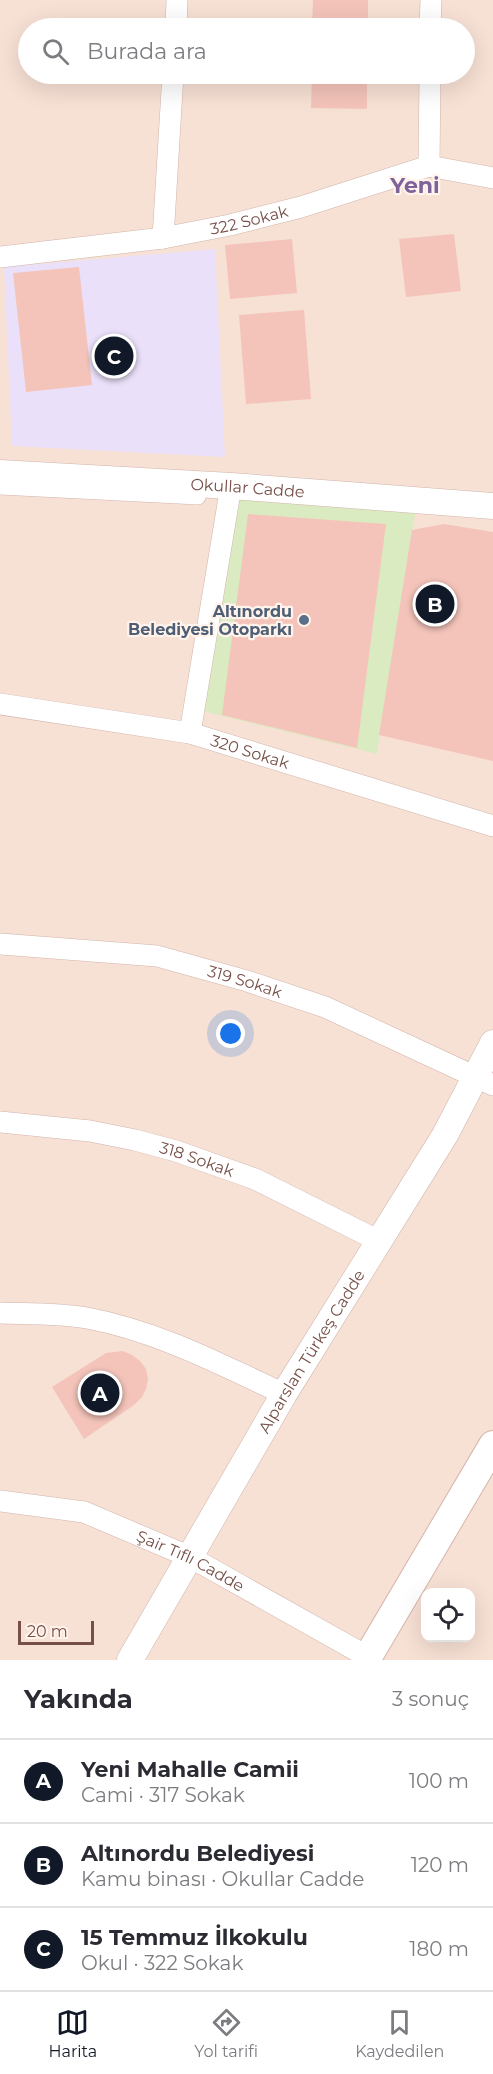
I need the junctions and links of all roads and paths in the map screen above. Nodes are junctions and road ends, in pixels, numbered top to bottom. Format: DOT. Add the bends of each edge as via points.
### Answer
graph roads {
  1 [pos="177,0"];
  2 [pos="431,0"];
  3 [pos="176,18"];
  4 [pos="430,18"];
  5 [pos="172,84"];
  6 [pos="430,84"];
  7 [pos="429,166"];
  8 [pos="493,178"];
  9 [pos="163,238"];
  10 [pos="0,257"];
  11 [pos="0,473"];
  12 [pos="0,487"];
  13 [pos="230,492"];
  14 [pos="493,506"];
  15 [pos="493,517"];
  16 [pos="0,704"];
  17 [pos="190,733"];
  18 [pos="493,826"];
  19 [pos="0,944"];
  20 [pos="493,1043"];
  21 [pos="484,1081"];
  22 [pos="0,1122"];
  23 [pos="379,1241"];
  24 [pos="0,1312"];
  25 [pos="284,1394"];
  26 [pos="493,1445"];
  27 [pos="0,1501"];
  28 [pos="190,1557"];
  29 [pos="371,1659"];
  30 [pos="130,1660"];
  1 -- 3 [label="street"];
  2 -- 4 [label="street"];
  5 -- 9 [label="street"];
  6 -- 7 [label="street"];
  7 -- 8 [label="street, 322 Sokak"];
  7 -- 9 [label="street, 322 Sokak" via="301,207"];
  9 -- 10 [label="street, 322 Sokak"];
  11 -- 13 [label="street, Okullar Cadde"];
  12 -- 13 [label="street"];
  13 -- 14 [label="street, Okullar Cadde"];
  13 -- 15 [label="street"];
  13 -- 17 [label="street"];
  16 -- 17 [label="street, 320 Sokak"];
  17 -- 18 [label="street, 320 Sokak"];
  19 -- 21 [label="street, 319 Sokak" via="157,956 247,981 325,1007"];
  20 -- 21 [label="street, Alparslan Türkeş Cadde"];
  21 -- 23 [label="street, Alparslan Türkeş Cadde"];
  22 -- 23 [label="street, 318 Sokak" via="90,1131 176,1151 255,1179"];
  23 -- 25 [label="street, Alparslan Türkeş Cadde"];
  24 -- 25 [label="street" via="86,1318 141,1331"];
  25 -- 28 [label="street, Alparslan Türkeş Cadde"];
  26 -- 29 [label="main road"];
  27 -- 28 [label="street, Şair Tıflı Cadde" via="84,1512"];
  28 -- 29 [label="street, Şair Tıflı Cadde"];
  28 -- 30 [label="street, Alparslan Türkeş Cadde"];
}
